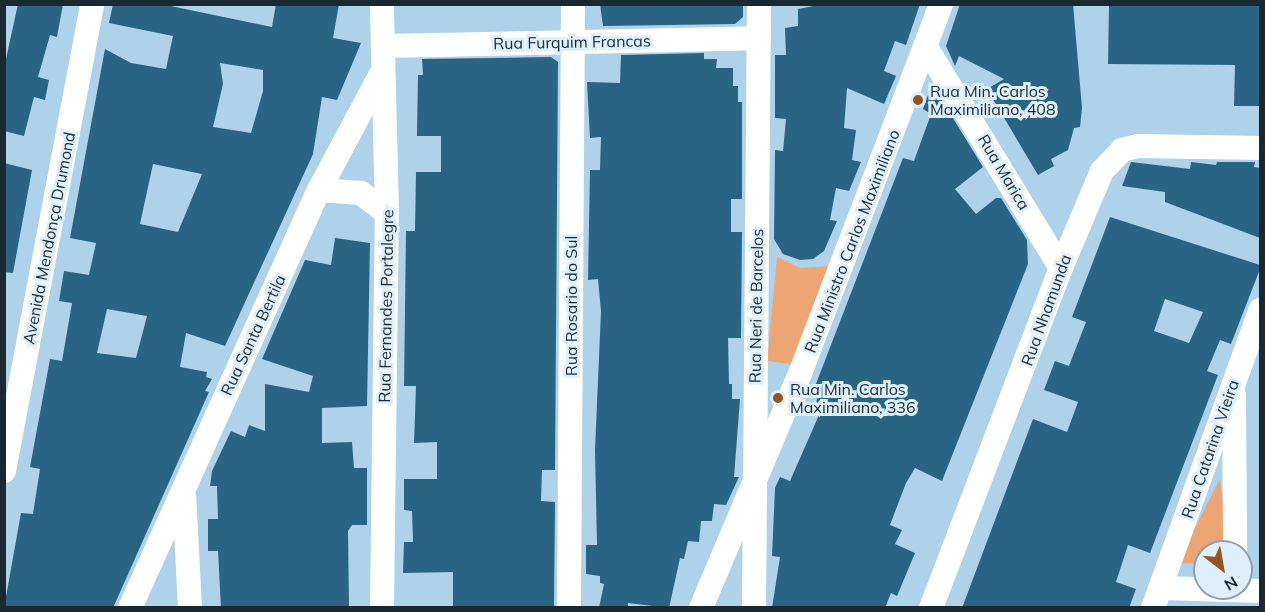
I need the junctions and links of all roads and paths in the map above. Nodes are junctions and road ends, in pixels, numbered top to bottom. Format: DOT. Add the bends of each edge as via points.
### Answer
graph roads {
  1 [pos="92,4"];
  2 [pos="382,4"];
  3 [pos="573,4"];
  4 [pos="759,4"];
  5 [pos="941,4"];
  6 [pos="759,38"];
  7 [pos="574,43"];
  8 [pos="926,47"];
  9 [pos="385,56"];
  10 [pos="1260,148"];
  11 [pos="319,190"];
  12 [pos="387,213"];
  13 [pos="1061,268"];
  14 [pos="1260,310"];
  15 [pos="1234,378"];
  16 [pos="4,471"];
  17 [pos="184,487"];
  18 [pos="753,488"];
  19 [pos="1235,540"];
  20 [pos="1193,597"];
  21 [pos="1157,598"];
  22 [pos="130,608"];
  23 [pos="190,608"];
  24 [pos="382,608"];
  25 [pos="569,608"];
  26 [pos="701,608"];
  27 [pos="754,608"];
  28 [pos="931,608"];
  1 -- 16 [label="street, Avenida Mendonça Drumond" via="62,182"];
  2 -- 9 [label="street, Rua Fernandes Portalegre"];
  3 -- 7 [label="street, Rua Rosario do Sul"];
  4 -- 6 [label="street, Rua Neri de Barcelos"];
  5 -- 8 [label="street, Rua Ministro Carlos Maximiliano"];
  6 -- 7 [label="street, Rua Furquim Francas"];
  6 -- 18 [label="street, Rua Neri de Barcelos"];
  7 -- 9 [label="street, Rua Furquim Francas"];
  7 -- 25 [label="street, Rua Rosario do Sul"];
  8 -- 13 [label="street, Rua Marica"];
  8 -- 18 [label="street, Rua Ministro Carlos Maximiliano"];
  9 -- 11 [label="street, Rua Santa Bertila"];
  9 -- 12 [label="street, Rua Fernandes Portalegre"];
  10 -- 13 [label="street, Rua Nhamunda" via="1138,146 1122,150 1102,171"];
  11 -- 12 [label="street" via="361,194"];
  11 -- 17 [label="street, Rua Santa Bertila"];
  12 -- 24 [label="street, Rua Fernandes Portalegre"];
  13 -- 28 [label="street, Rua Nhamunda" via="998,442"];
  14 -- 15 [label="street, Rua Catarina Vieira"];
  15 -- 19 [label="street"];
  15 -- 21 [label="street, Rua Catarina Vieira"];
  17 -- 22 [label="street, Rua Santa Bertila"];
  17 -- 23 [label="street"];
  18 -- 26 [label="street, Rua Ministro Carlos Maximiliano"];
  18 -- 27 [label="street, Rua Neri de Barcelos"];
  20 -- 21 [label="street"];
}
